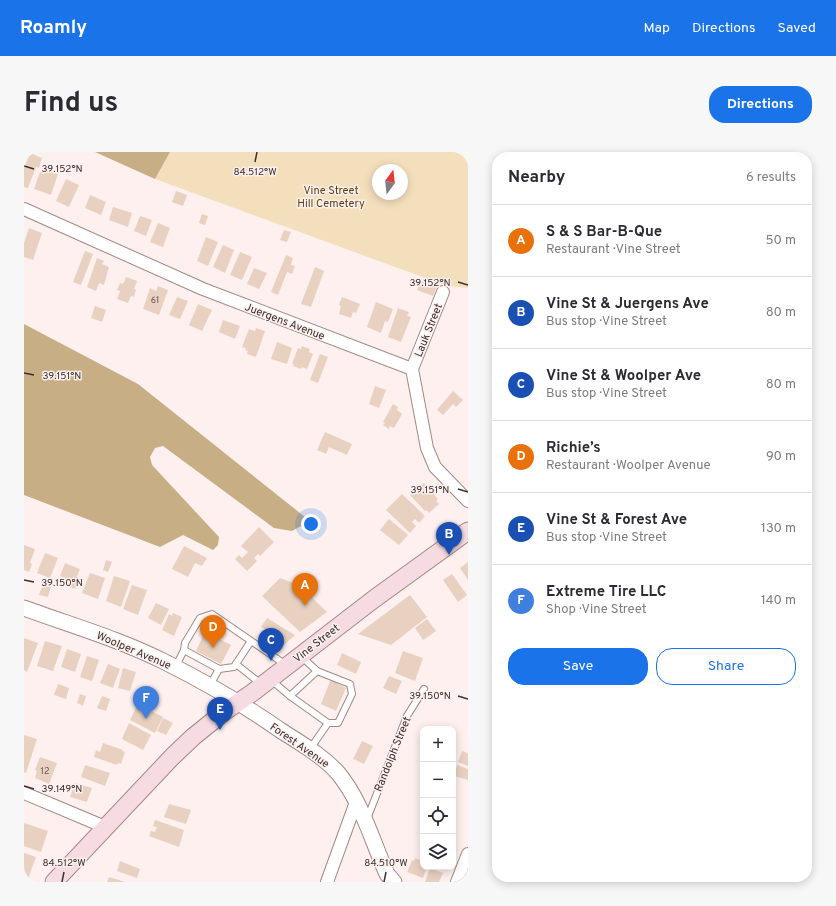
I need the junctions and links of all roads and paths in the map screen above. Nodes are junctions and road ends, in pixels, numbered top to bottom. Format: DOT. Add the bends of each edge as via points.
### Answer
graph roads {
  1 [pos="24,209"];
  2 [pos="443,292"];
  3 [pos="412,369"];
  4 [pos="468,501"];
  5 [pos="468,531"];
  6 [pos="24,608"];
  7 [pos="251,641"];
  8 [pos="184,650"];
  9 [pos="294,661"];
  10 [pos="236,664"];
  11 [pos="175,668"];
  12 [pos="219,669"];
  13 [pos="317,671"];
  14 [pos="266,682"];
  15 [pos="209,687"];
  16 [pos="424,688"];
  17 [pos="290,696"];
  18 [pos="239,702"];
  19 [pos="328,723"];
  20 [pos="310,749"];
  21 [pos="24,793"];
  22 [pos="356,802"];
  23 [pos="365,822"];
  24 [pos="105,827"];
  25 [pos="468,854"];
  26 [pos="54,882"];
  27 [pos="327,882"];
  28 [pos="394,882"];
  29 [pos="457,882"];
  1 -- 3 [label="street, Juergens Avenue" via="203,289"];
  2 -- 3 [label="street, Lauk Street"];
  3 -- 4 [label="street" via="430,458 434,467"];
  5 -- 9 [label="main road, Vine Street"];
  6 -- 11 [label="street, Woolper Avenue" via="124,644"];
  7 -- 8 [label="lane" via="212,614 200,618 185,643"];
  7 -- 9 [label="lane"];
  7 -- 10 [label="lane"];
  8 -- 11 [label="lane"];
  8 -- 12 [label="lane"];
  9 -- 13 [label="lane"];
  9 -- 14 [label="main road, Vine Street"];
  10 -- 12 [label="lane" via="234,667"];
  10 -- 14 [label="lane"];
  11 -- 15 [label="street, Woolper Avenue"];
  12 -- 15 [label="lane"];
  13 -- 17 [label="lane"];
  13 -- 19 [label="lane" via="350,684 352,694 338,723"];
  14 -- 17 [label="lane"];
  14 -- 18 [label="main road, Vine Street"];
  15 -- 18 [label="street, Woolper Avenue"];
  16 -- 23 [label="lane, Randolph Street" via="407,716"];
  17 -- 19 [label="lane"];
  18 -- 20 [label="street, Forest Avenue"];
  18 -- 24 [label="main road, Vine Street" via="172,757"];
  19 -- 20 [label="lane"];
  20 -- 22 [label="street, Forest Avenue" via="339,774"];
  21 -- 24 [label="street"];
  22 -- 23 [label="street, Forest Avenue"];
  22 -- 27 [label="street"];
  23 -- 28 [label="street, Forest Avenue" via="387,874"];
  24 -- 26 [label="main road, Vine Street"];
  25 -- 29 [label="street"];
}
